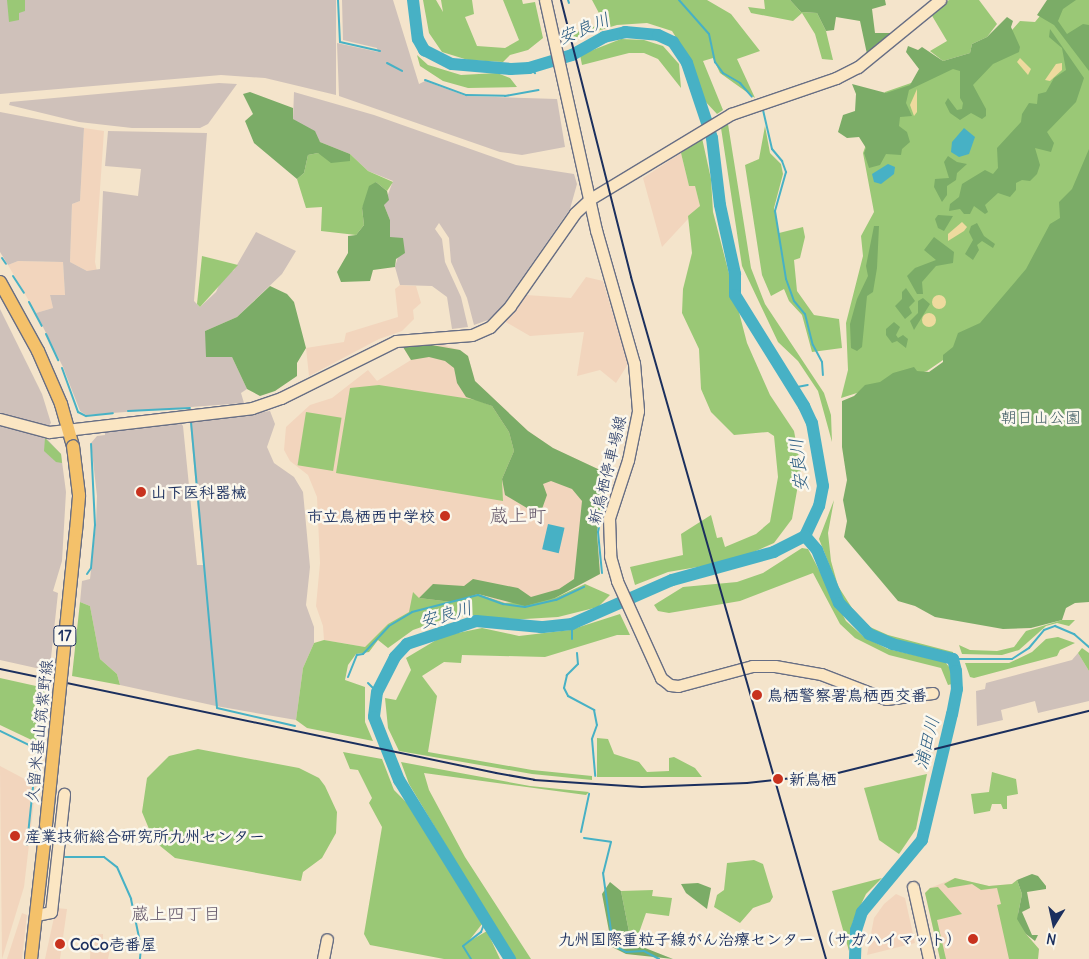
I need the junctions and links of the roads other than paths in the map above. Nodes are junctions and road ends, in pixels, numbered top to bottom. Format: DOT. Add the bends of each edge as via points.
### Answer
graph roads {
  1 [pos="545,0"];
  2 [pos="940,0"];
  3 [pos="590,199"];
  4 [pos="0,282"];
  5 [pos="0,419"];
  6 [pos="68,430"];
  7 [pos="933,693"];
  8 [pos="64,794"];
  9 [pos="913,887"];
  10 [pos="36,915"];
  11 [pos="327,939"];
  12 [pos="31,959"];
  13 [pos="323,959"];
  14 [pos="930,959"];
  1 -- 3 [label="street, 新鳥栖停車場線"];
  2 -- 3 [label="street" via="858,68 728,116"];
  3 -- 6 [label="street" via="575,213 510,306 490,327 472,335 396,341 280,398 252,408 87,425"];
  3 -- 7 [label="street, 新鳥栖停車場線" via="634,363 639,400 635,433 607,533 617,581 661,678 670,685 752,666 775,666 821,674 886,700"];
  4 -- 6 [label="main road, 久留米基山筑紫野線 / 17" via="38,351"];
  5 -- 6 [label="street" via="49,432"];
  6 -- 10 [label="main road, 久留米基山筑紫野線 / 17, bridge" via="73,446 78,495 76,532"];
  8 -- 10 [label="street" via="51,912"];
  9 -- 14 [label="street"];
  10 -- 12 [label="main road, 久留米基山筑紫野線 / 17"];
  11 -- 13 [label="street"];
}
